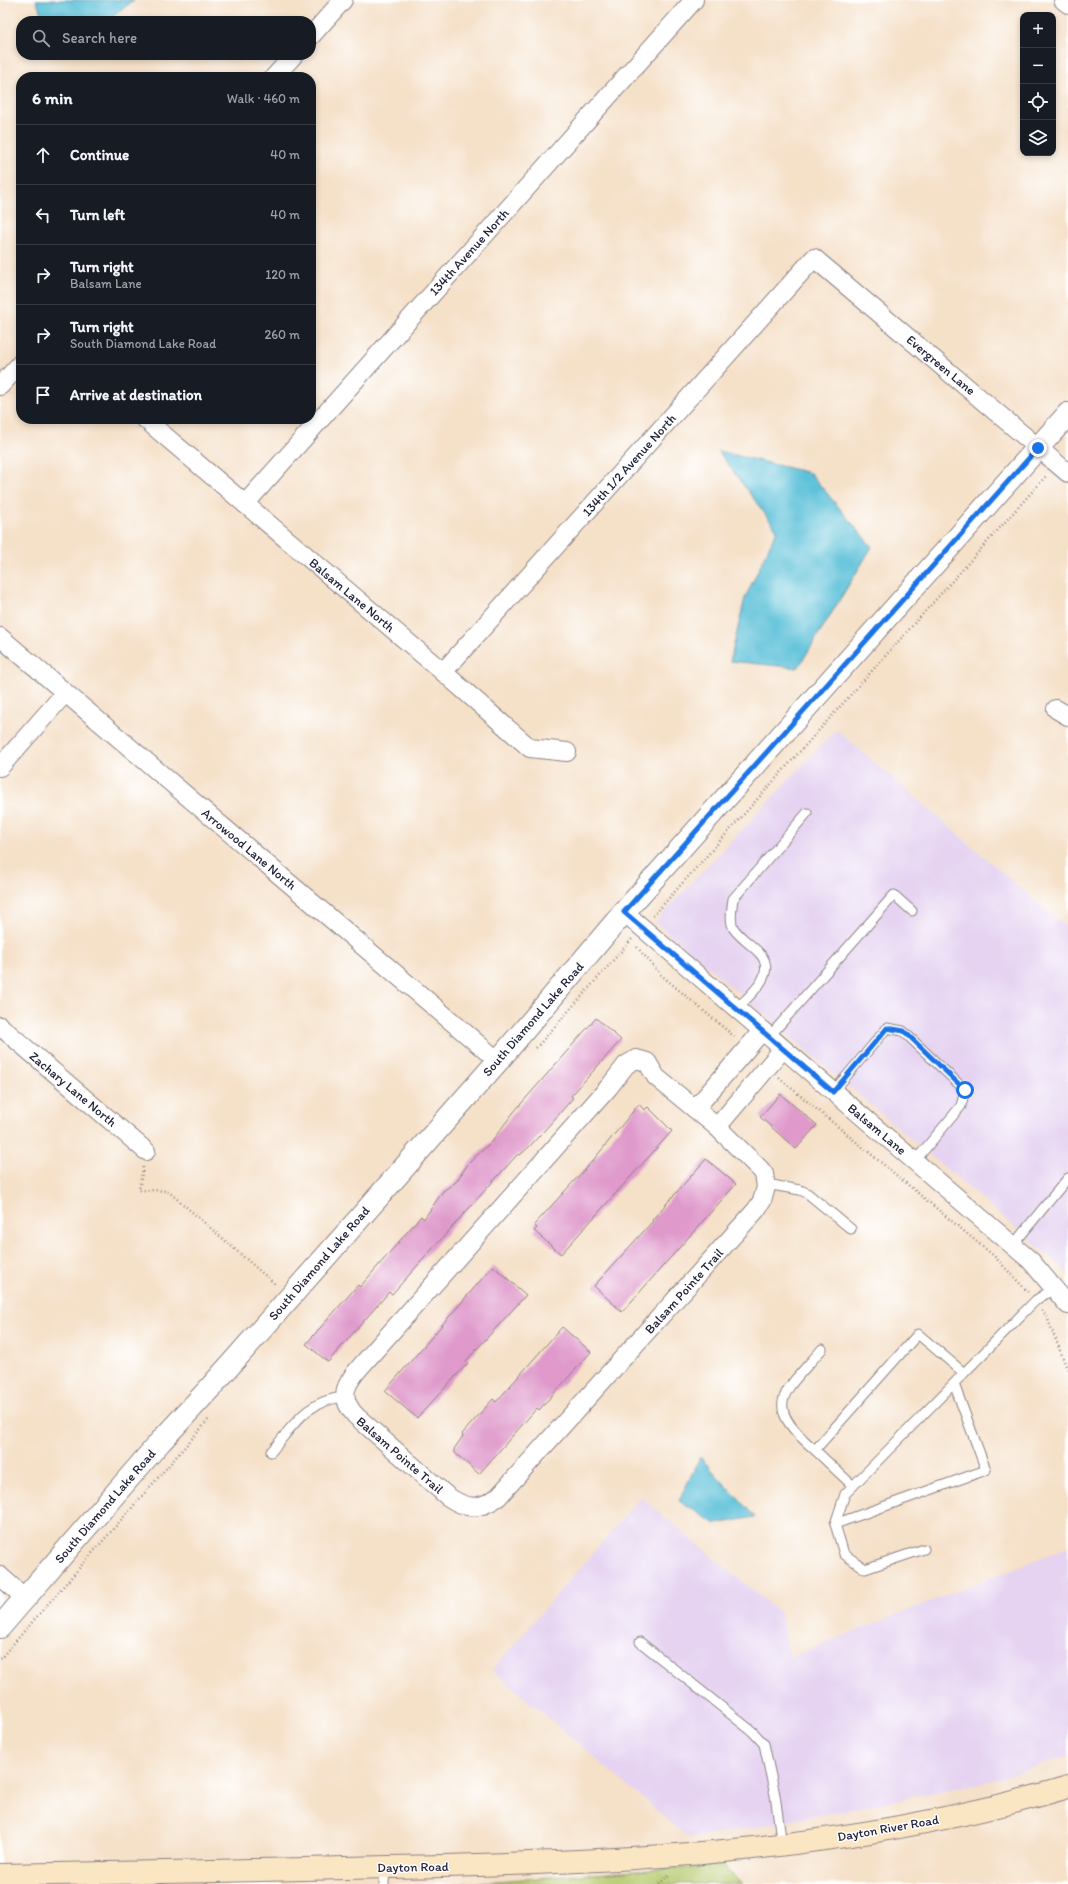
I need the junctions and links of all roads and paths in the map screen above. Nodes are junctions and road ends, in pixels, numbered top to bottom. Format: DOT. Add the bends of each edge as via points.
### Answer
graph roads {
  1 [pos="343,0"];
  2 [pos="694,0"];
  3 [pos="1063,0"];
  4 [pos="1068,4"];
  5 [pos="316,30"];
  6 [pos="289,60"];
  7 [pos="279,72"];
  8 [pos="814,258"];
  9 [pos="16,368"];
  10 [pos="0,386"];
  11 [pos="1068,414"];
  12 [pos="151,424"];
  13 [pos="1038,448"];
  14 [pos="1063,468"];
  15 [pos="245,504"];
  16 [pos="0,637"];
  17 [pos="443,672"];
  18 [pos="65,693"];
  19 [pos="567,752"];
  20 [pos="0,767"];
  21 [pos="807,813"];
  22 [pos="912,911"];
  23 [pos="624,912"];
  24 [pos="636,934"];
  25 [pos="736,1009"];
  26 [pos="0,1026"];
  27 [pos="765,1034"];
  28 [pos="748,1048"];
  29 [pos="783,1049"];
  30 [pos="532,1052"];
  31 [pos="498,1061"];
  32 [pos="768,1068"];
  33 [pos="833,1092"];
  34 [pos="695,1109"];
  35 [pos="718,1127"];
  36 [pos="146,1151"];
  37 [pos="915,1161"];
  38 [pos="1068,1178"];
  39 [pos="766,1184"];
  40 [pos="851,1229"];
  41 [pos="1013,1245"];
  42 [pos="1055,1288"];
  43 [pos="289,1296"];
  44 [pos="1036,1300"];
  45 [pos="1068,1305"];
  46 [pos="822,1349"];
  47 [pos="1068,1372"];
  48 [pos="964,1373"];
  49 [pos="954,1384"];
  50 [pos="345,1397"];
  51 [pos="210,1418"];
  52 [pos="815,1450"];
  53 [pos="271,1452"];
  54 [pos="853,1486"];
  55 [pos="835,1524"];
  56 [pos="924,1549"];
  57 [pos="0,1576"];
  58 [pos="25,1598"];
  59 [pos="0,1627"];
  60 [pos="640,1642"];
  61 [pos="0,1659"];
  62 [pos="1068,1787"];
  63 [pos="782,1845"];
  64 [pos="705,1853"];
  65 [pos="0,1875"];
  66 [pos="385,1876"];
  1 -- 5 [label="street"];
  2 -- 15 [label="street, 134th Avenue North"];
  3 -- 4 [label="street"];
  6 -- 7 [label="street"];
  8 -- 13 [label="street, Evergreen Lane"];
  8 -- 17 [label="street, 134th 1/2 Avenue North"];
  9 -- 10 [label="street"];
  11 -- 13 [label="street, South Diamond Lake Road"];
  12 -- 15 [label="street, Balsam Lane North"];
  13 -- 14 [label="street, Evergreen Lane"];
  13 -- 23 [label="street, South Diamond Lake Road"];
  14 -- 24 [label="path"];
  15 -- 17 [label="street, Balsam Lane North"];
  16 -- 18 [label="street, Arrowood Lane North"];
  17 -- 19 [label="street, Balsam Lane North" via="530,748"];
  18 -- 20 [label="street"];
  18 -- 31 [label="street, Arrowood Lane North"];
  21 -- 25 [label="lane" via="733,898 731,914 734,929 762,956 765,969 760,985"];
  22 -- 27 [label="lane" via="894,895"];
  23 -- 24 [label="street, Balsam Lane"];
  23 -- 31 [label="street, South Diamond Lake Road"];
  24 -- 25 [label="street, Balsam Lane"];
  24 -- 28 [label="path" via="661,975"];
  24 -- 30 [label="path"];
  25 -- 27 [label="street, Balsam Lane"];
  26 -- 36 [label="street, Zachary Lane North"];
  27 -- 28 [label="street"];
  27 -- 29 [label="street, Balsam Lane"];
  28 -- 34 [label="street"];
  29 -- 32 [label="street"];
  29 -- 33 [label="street, Balsam Lane"];
  31 -- 43 [label="street, South Diamond Lake Road"];
  32 -- 35 [label="street"];
  32 -- 44 [label="path" via="994,1256"];
  33 -- 37 [label="street, Balsam Lane"];
  33 -- 37 [label="lane" via="887,1028 904,1031 965,1090 961,1106"];
  34 -- 35 [label="street"];
  34 -- 50 [label="street" via="656,1076 647,1062 640,1059 630,1062 355,1372 346,1388"];
  35 -- 39 [label="street" via="760,1169"];
  36 -- 43 [label="path" via="139,1190 169,1192"];
  37 -- 41 [label="street, Balsam Lane"];
  38 -- 41 [label="lane"];
  39 -- 40 [label="lane" via="800,1190"];
  39 -- 50 [label="street, Balsam Pointe Trail" via="762,1200 756,1210 498,1497 488,1504 467,1506 447,1496 356,1416 349,1409"];
  41 -- 42 [label="street, Balsam Lane"];
  42 -- 44 [label="lane"];
  42 -- 45 [label="street, Balsam Lane"];
  43 -- 58 [label="street, South Diamond Lake Road"];
  44 -- 47 [label="path" via="1047,1317"];
  44 -- 48 [label="lane"];
  46 -- 52 [label="lane" via="783,1395 781,1406 786,1420 795,1433"];
  48 -- 49 [label="lane"];
  48 -- 52 [label="lane" via="918,1334"];
  49 -- 54 [label="lane"];
  49 -- 55 [label="lane" via="986,1470"];
  50 -- 53 [label="lane" via="326,1399 310,1408"];
  51 -- 61 [label="path"];
  52 -- 54 [label="lane"];
  54 -- 55 [label="lane" via="845,1494"];
  55 -- 56 [label="lane" via="844,1554 865,1569"];
  57 -- 58 [label="street"];
  58 -- 59 [label="street, South Diamond Lake Road"];
  60 -- 63 [label="lane" via="753,1732 764,1744 775,1794"];
  62 -- 63 [label="main road, Dayton River Road" via="928,1822"];
  63 -- 64 [label="main road, Dayton River Road"];
  64 -- 66 [label="main road, Dayton Road"];
  65 -- 66 [label="main road, Dayton Road"];
}
